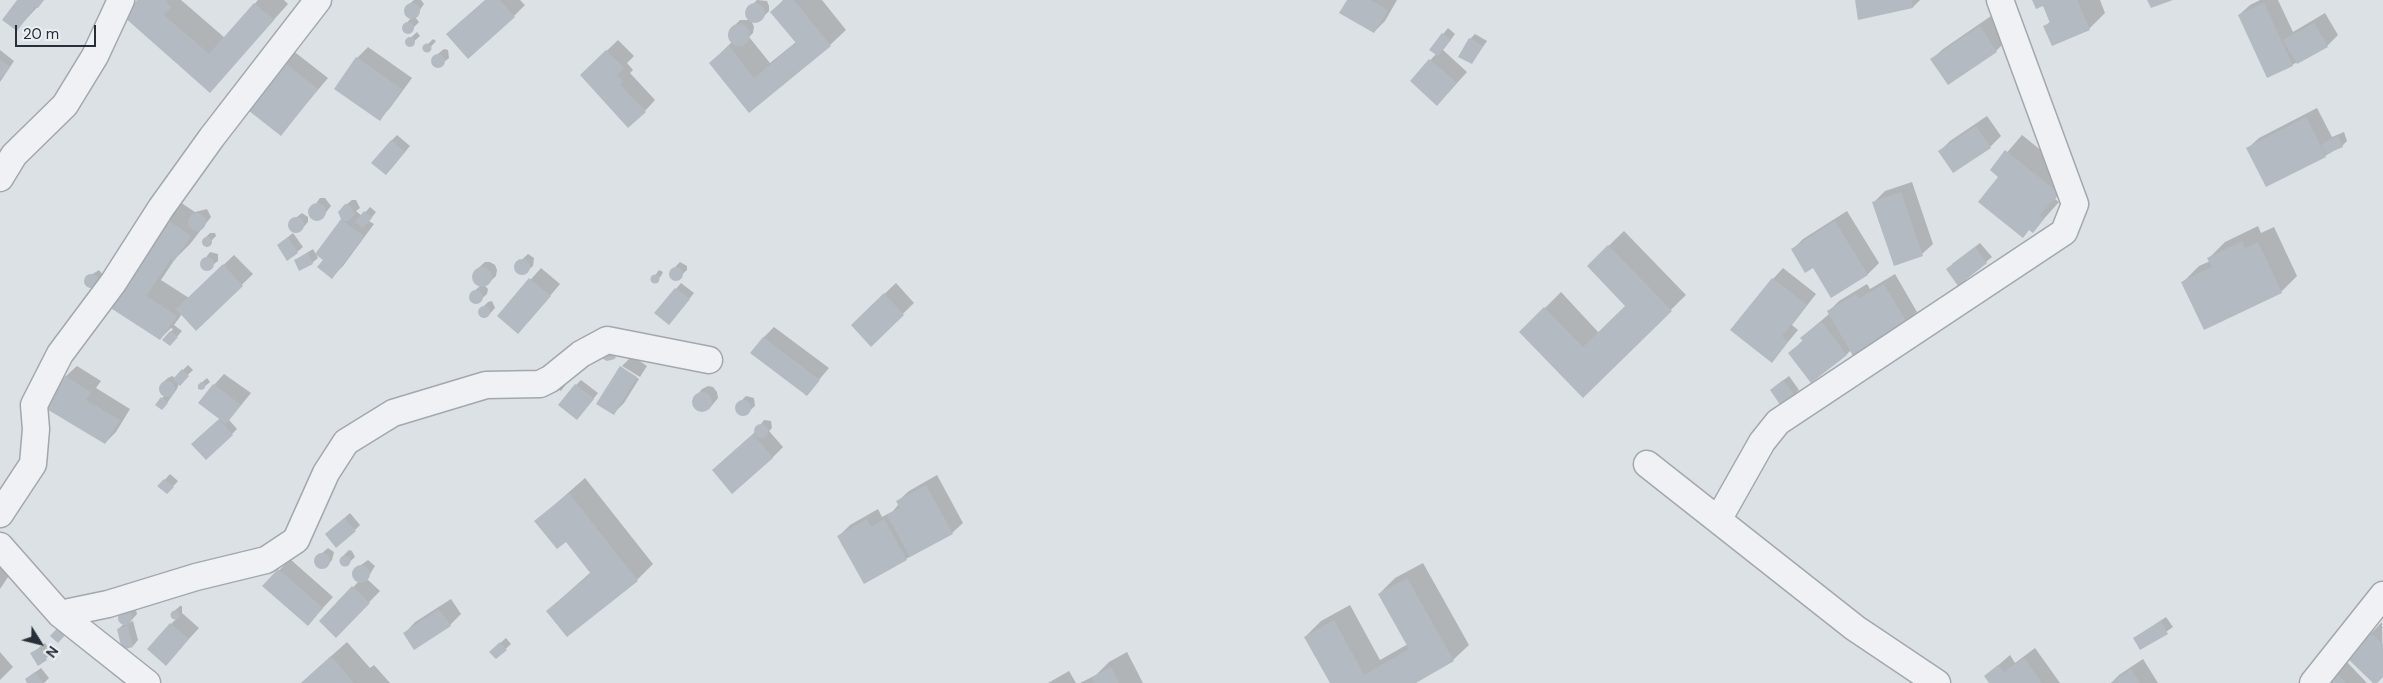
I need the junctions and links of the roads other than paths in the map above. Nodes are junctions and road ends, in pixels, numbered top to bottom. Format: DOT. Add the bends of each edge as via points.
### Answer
graph roads {
  1 [pos="121,0"];
  2 [pos="318,0"];
  3 [pos="2000,0"];
  4 [pos="0,178"];
  5 [pos="709,360"];
  6 [pos="1647,464"];
  7 [pos="0,514"];
  8 [pos="1718,520"];
  9 [pos="0,546"];
  10 [pos="2383,595"];
  11 [pos="60,614"];
  12 [pos="146,683"];
  13 [pos="1937,683"];
  14 [pos="2313,683"];
  1 -- 4 [label="street" via="95,56 65,105 14,155"];
  2 -- 7 [label="street" via="212,137 113,283 60,354 34,405 33,464"];
  3 -- 8 [label="street" via="2075,204 2064,232 1778,422 1762,442"];
  5 -- 11 [label="street" via="607,340 581,354 540,384 486,385 393,413 346,442 326,473 296,540 266,560"];
  6 -- 8 [label="street"];
  8 -- 13 [label="street" via="1855,628"];
  9 -- 11 [label="street"];
  10 -- 14 [label="street"];
  11 -- 12 [label="street"];
}
